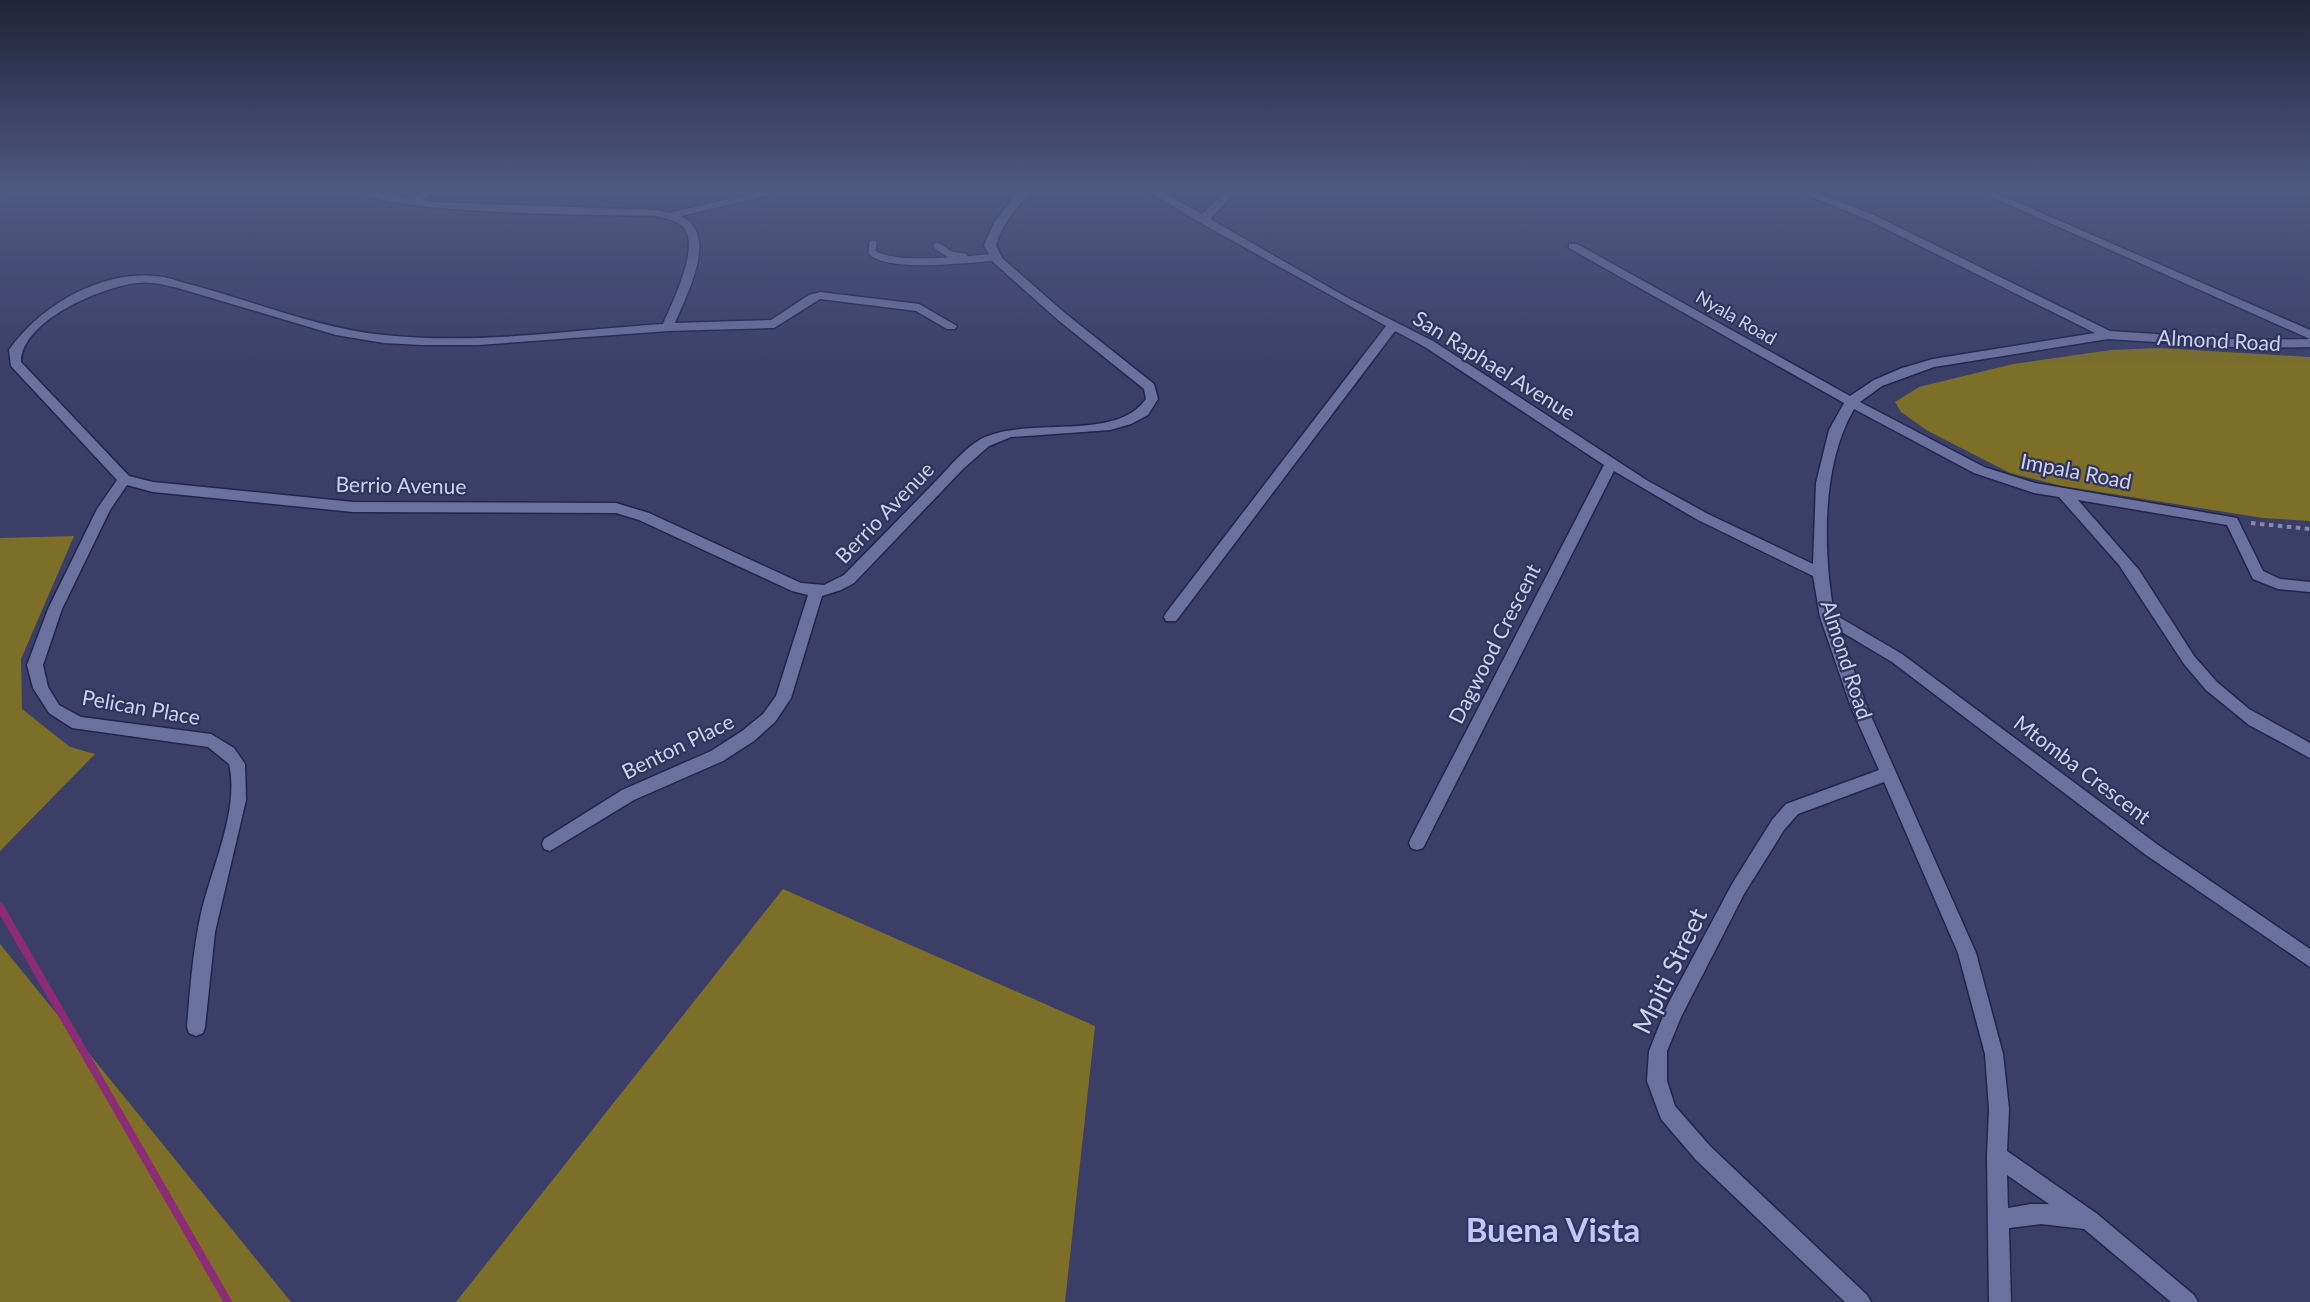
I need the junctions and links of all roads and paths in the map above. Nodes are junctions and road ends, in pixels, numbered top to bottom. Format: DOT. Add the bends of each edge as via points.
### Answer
graph roads {
  1 [pos="694,250"];
  2 [pos="873,250"];
  3 [pos="943,250"];
  4 [pos="992,250"];
  5 [pos="1255,250"];
  6 [pos="1580,250"];
  7 [pos="1935,250"];
  8 [pos="2117,250"];
  9 [pos="996,258"];
  10 [pos="978,259"];
  11 [pos="951,326"];
  12 [pos="1393,326"];
  13 [pos="668,327"];
  14 [pos="2108,335"];
  15 [pos="2310,335"];
  16 [pos="2310,343"];
  17 [pos="1851,402"];
  18 [pos="1611,464"];
  19 [pos="124,479"];
  20 [pos="2063,493"];
  21 [pos="2232,520"];
  22 [pos="2310,529"];
  23 [pos="1820,573"];
  24 [pos="2310,587"];
  25 [pos="816,592"];
  26 [pos="1171,617"];
  27 [pos="1827,617"];
  28 [pos="2310,751"];
  29 [pos="1888,774"];
  30 [pos="1417,843"];
  31 [pos="550,844"];
  32 [pos="2310,959"];
  33 [pos="196,1028"];
  34 [pos="1997,1155"];
  35 [pos="2089,1220"];
  36 [pos="1999,1222"];
  37 [pos="1860,1302"];
  38 [pos="2000,1302"];
  39 [pos="2187,1302"];
  1 -- 13 [label="street"];
  2 -- 10 [label="lane" via="884,259"];
  3 -- 10 [label="lane"];
  4 -- 9 [label="street"];
  5 -- 12 [label="street, San Raphael Avenue"];
  6 -- 17 [label="street, Nyala Road"];
  7 -- 14 [label="street"];
  8 -- 15 [label="street"];
  9 -- 10 [label="lane"];
  9 -- 25 [label="street, Berrio Avenue" via="1150,387 1152,399 1143,412 1105,427 1009,433 984,443 849,579"];
  11 -- 13 [label="street" via="919,308 820,295 774,324"];
  12 -- 18 [label="street, San Raphael Avenue" via="1429,344"];
  12 -- 26 [label="street"];
  13 -- 19 [label="street" via="478,341 384,339 336,331 155,279 113,283 54,311 29,331 15,350 15,363"];
  14 -- 16 [label="street, Almond Road" via="2248,344"];
  14 -- 17 [label="street, Almond Road" via="1933,363 1878,383"];
  17 -- 20 [label="street, Impala Road" via="1979,470"];
  17 -- 23 [label="street, Almond Road" via="1835,430 1823,483"];
  18 -- 23 [label="street, San Raphael Avenue" via="1703,517"];
  18 -- 30 [label="street, Dagwood Crescent"];
  19 -- 25 [label="street, Berrio Avenue" via="153,487 352,507 616,508 644,516 797,587"];
  19 -- 33 [label="street, Pelican Place" via="104,508 59,598 36,665 41,688 54,709 78,723 211,741 228,751 238,768 238,800 202,955"];
  20 -- 21 [label="street, Impala Road"];
  20 -- 28 [label="street" via="2120,555 2183,652 2224,698"];
  21 -- 22 [label="path"];
  21 -- 24 [label="street" via="2258,575 2278,584"];
  23 -- 27 [label="street, Almond Road"];
  25 -- 31 [label="street, Benton Place" via="783,698 769,718 717,756 628,795"];
  27 -- 29 [label="street, Almond Road"];
  27 -- 32 [label="street, Mtomba Crescent" via="1897,658 2152,850"];
  29 -- 34 [label="street, Almond Road" via="1967,953 1978,991 1994,1054"];
  29 -- 37 [label="street, Mpiti Street" via="1792,809 1778,825 1738,889 1658,1051 1657,1081 1668,1112 1702,1153"];
  34 -- 35 [label="street"];
  34 -- 36 [label="street, Almond Road"];
  35 -- 36 [label="street" via="2044,1213 2012,1216"];
  35 -- 39 [label="street"];
  36 -- 38 [label="street, Almond Road"];
}
